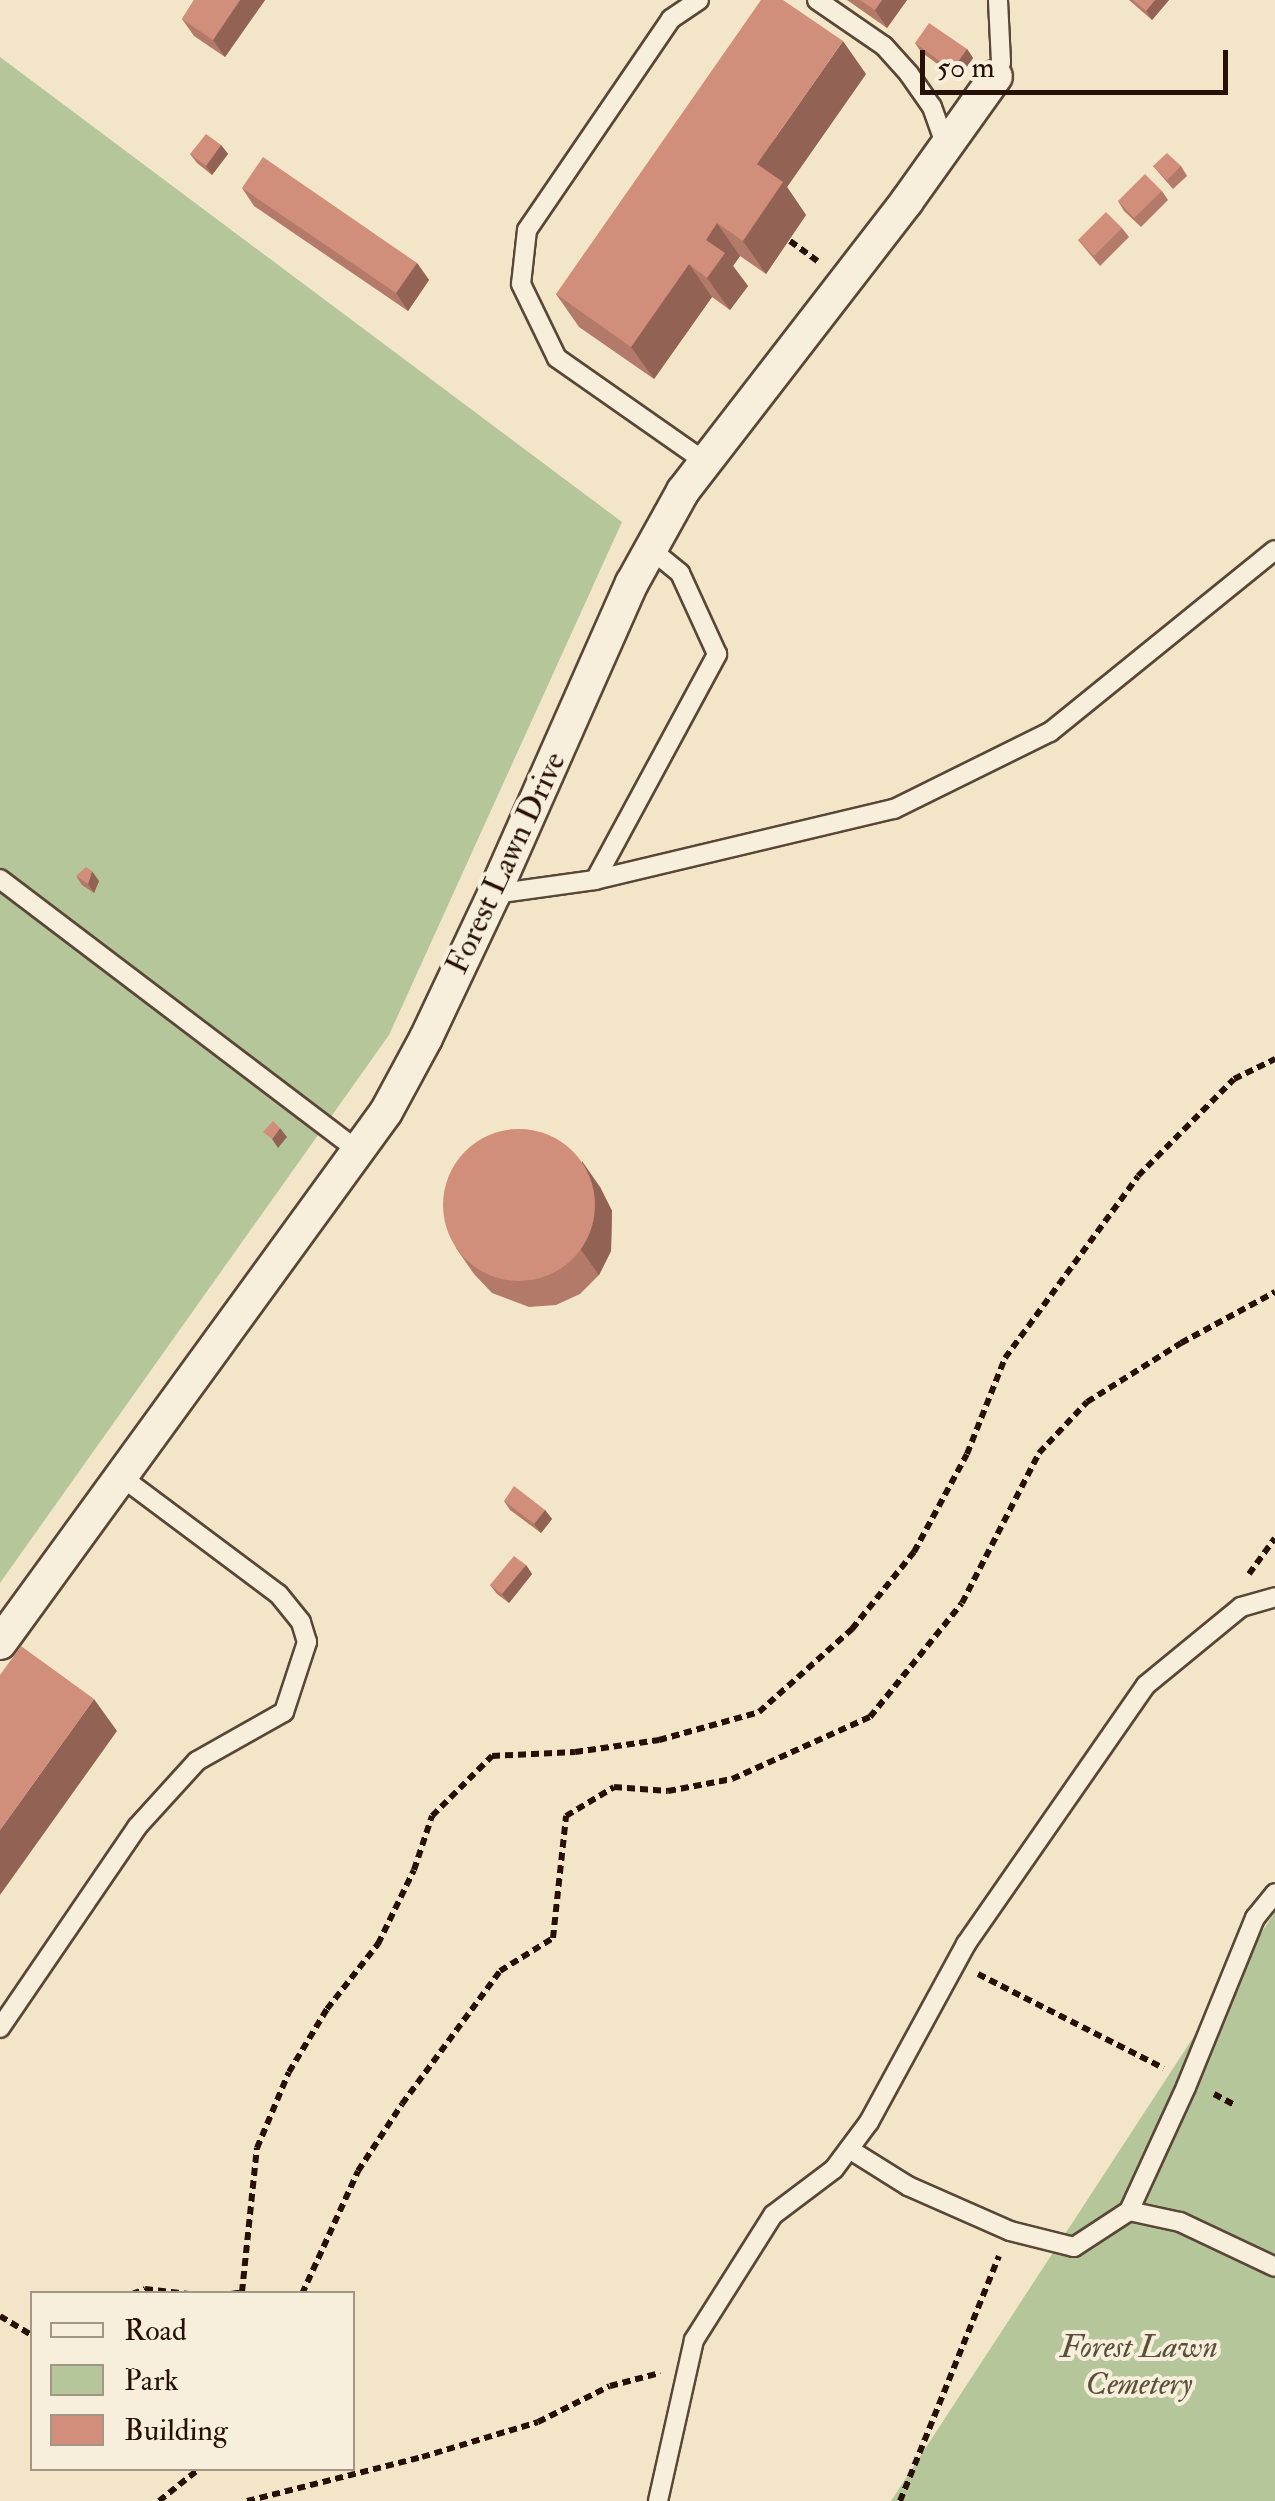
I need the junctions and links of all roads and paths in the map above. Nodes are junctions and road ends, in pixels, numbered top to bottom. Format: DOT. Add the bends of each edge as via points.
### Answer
graph roads {
  1 [pos="698,0"];
  2 [pos="817,0"];
  3 [pos="998,0"];
  4 [pos="996,76"];
  5 [pos="946,146"];
  6 [pos="790,242"];
  7 [pos="828,268"];
  8 [pos="704,461"];
  9 [pos="648,548"];
  10 [pos="1275,550"];
  11 [pos="0,879"];
  12 [pos="595,880"];
  13 [pos="494,894"];
  14 [pos="1275,1059"];
  15 [pos="358,1151"];
  16 [pos="1275,1292"];
  17 [pos="122,1478"];
  18 [pos="1275,1597"];
  19 [pos="0,1643"];
  20 [pos="1275,1893"];
  21 [pos="956,1963"];
  22 [pos="0,2028"];
  23 [pos="1188,2082"];
  24 [pos="1236,2105"];
  25 [pos="850,2149"];
  26 [pos="1129,2211"];
  27 [pos="1010,2232"];
  28 [pos="1275,2267"];
  29 [pos="242,2291"];
  30 [pos="303,2291"];
  31 [pos="0,2316"];
  32 [pos="30,2335"];
  33 [pos="688,2365"];
  34 [pos="196,2471"];
  35 [pos="159,2501"];
  36 [pos="248,2501"];
  37 [pos="658,2501"];
  38 [pos="900,2501"];
  1 -- 8 [label="lane" via="671,20 527,230 521,284 557,358"];
  2 -- 5 [label="lane" via="884,46 909,74 932,107"];
  3 -- 4 [label="lane" via="1002,62"];
  4 -- 5 [label="street, Forest Lawn Drive"];
  5 -- 8 [label="street, Forest Lawn Drive"];
  6 -- 7 [label="path"];
  8 -- 9 [label="street, Forest Lawn Drive"];
  9 -- 12 [label="lane" via="680,573 717,654"];
  9 -- 13 [label="street, Forest Lawn Drive"];
  10 -- 12 [label="lane" via="1050,732 894,809"];
  11 -- 15 [label="lane"];
  12 -- 13 [label="lane"];
  13 -- 15 [label="street, Forest Lawn Drive" via="403,1083"];
  14 -- 29 [label="path" via="1234,1078 1138,1176 1005,1358 967,1454 914,1552 852,1628 759,1712 659,1740 492,1756 432,1816 378,1944 288,2072 257,2148"];
  15 -- 17 [label="street, Forest Lawn Drive"];
  16 -- 30 [label="path" via="1180,1343 1075,1415 1039,1453 962,1603 870,1716 732,1778 668,1791 614,1786 566,1816 553,1938 500,1972 446,2042 358,2171"];
  17 -- 19 [label="street, Forest Lawn Drive"];
  17 -- 22 [label="lane" via="278,1594 302,1622 307,1642 284,1712 198,1761 137,1827"];
  18 -- 21 [label="lane" via="1241,1607 1146,1685"];
  20 -- 23 [label="lane" via="1254,1918"];
  21 -- 23 [label="path"];
  21 -- 25 [label="lane"];
  23 -- 24 [label="path"];
  23 -- 26 [label="lane"];
  25 -- 27 [label="lane" via="908,2186"];
  25 -- 33 [label="lane" via="834,2170 773,2215 694,2340"];
  26 -- 27 [label="lane" via="1074,2248"];
  26 -- 28 [label="lane" via="1180,2222"];
  27 -- 38 [label="path"];
  31 -- 32 [label="path"];
  33 -- 36 [label="path" via="610,2386 538,2422"];
  33 -- 37 [label="lane"];
  34 -- 35 [label="path"];
}
